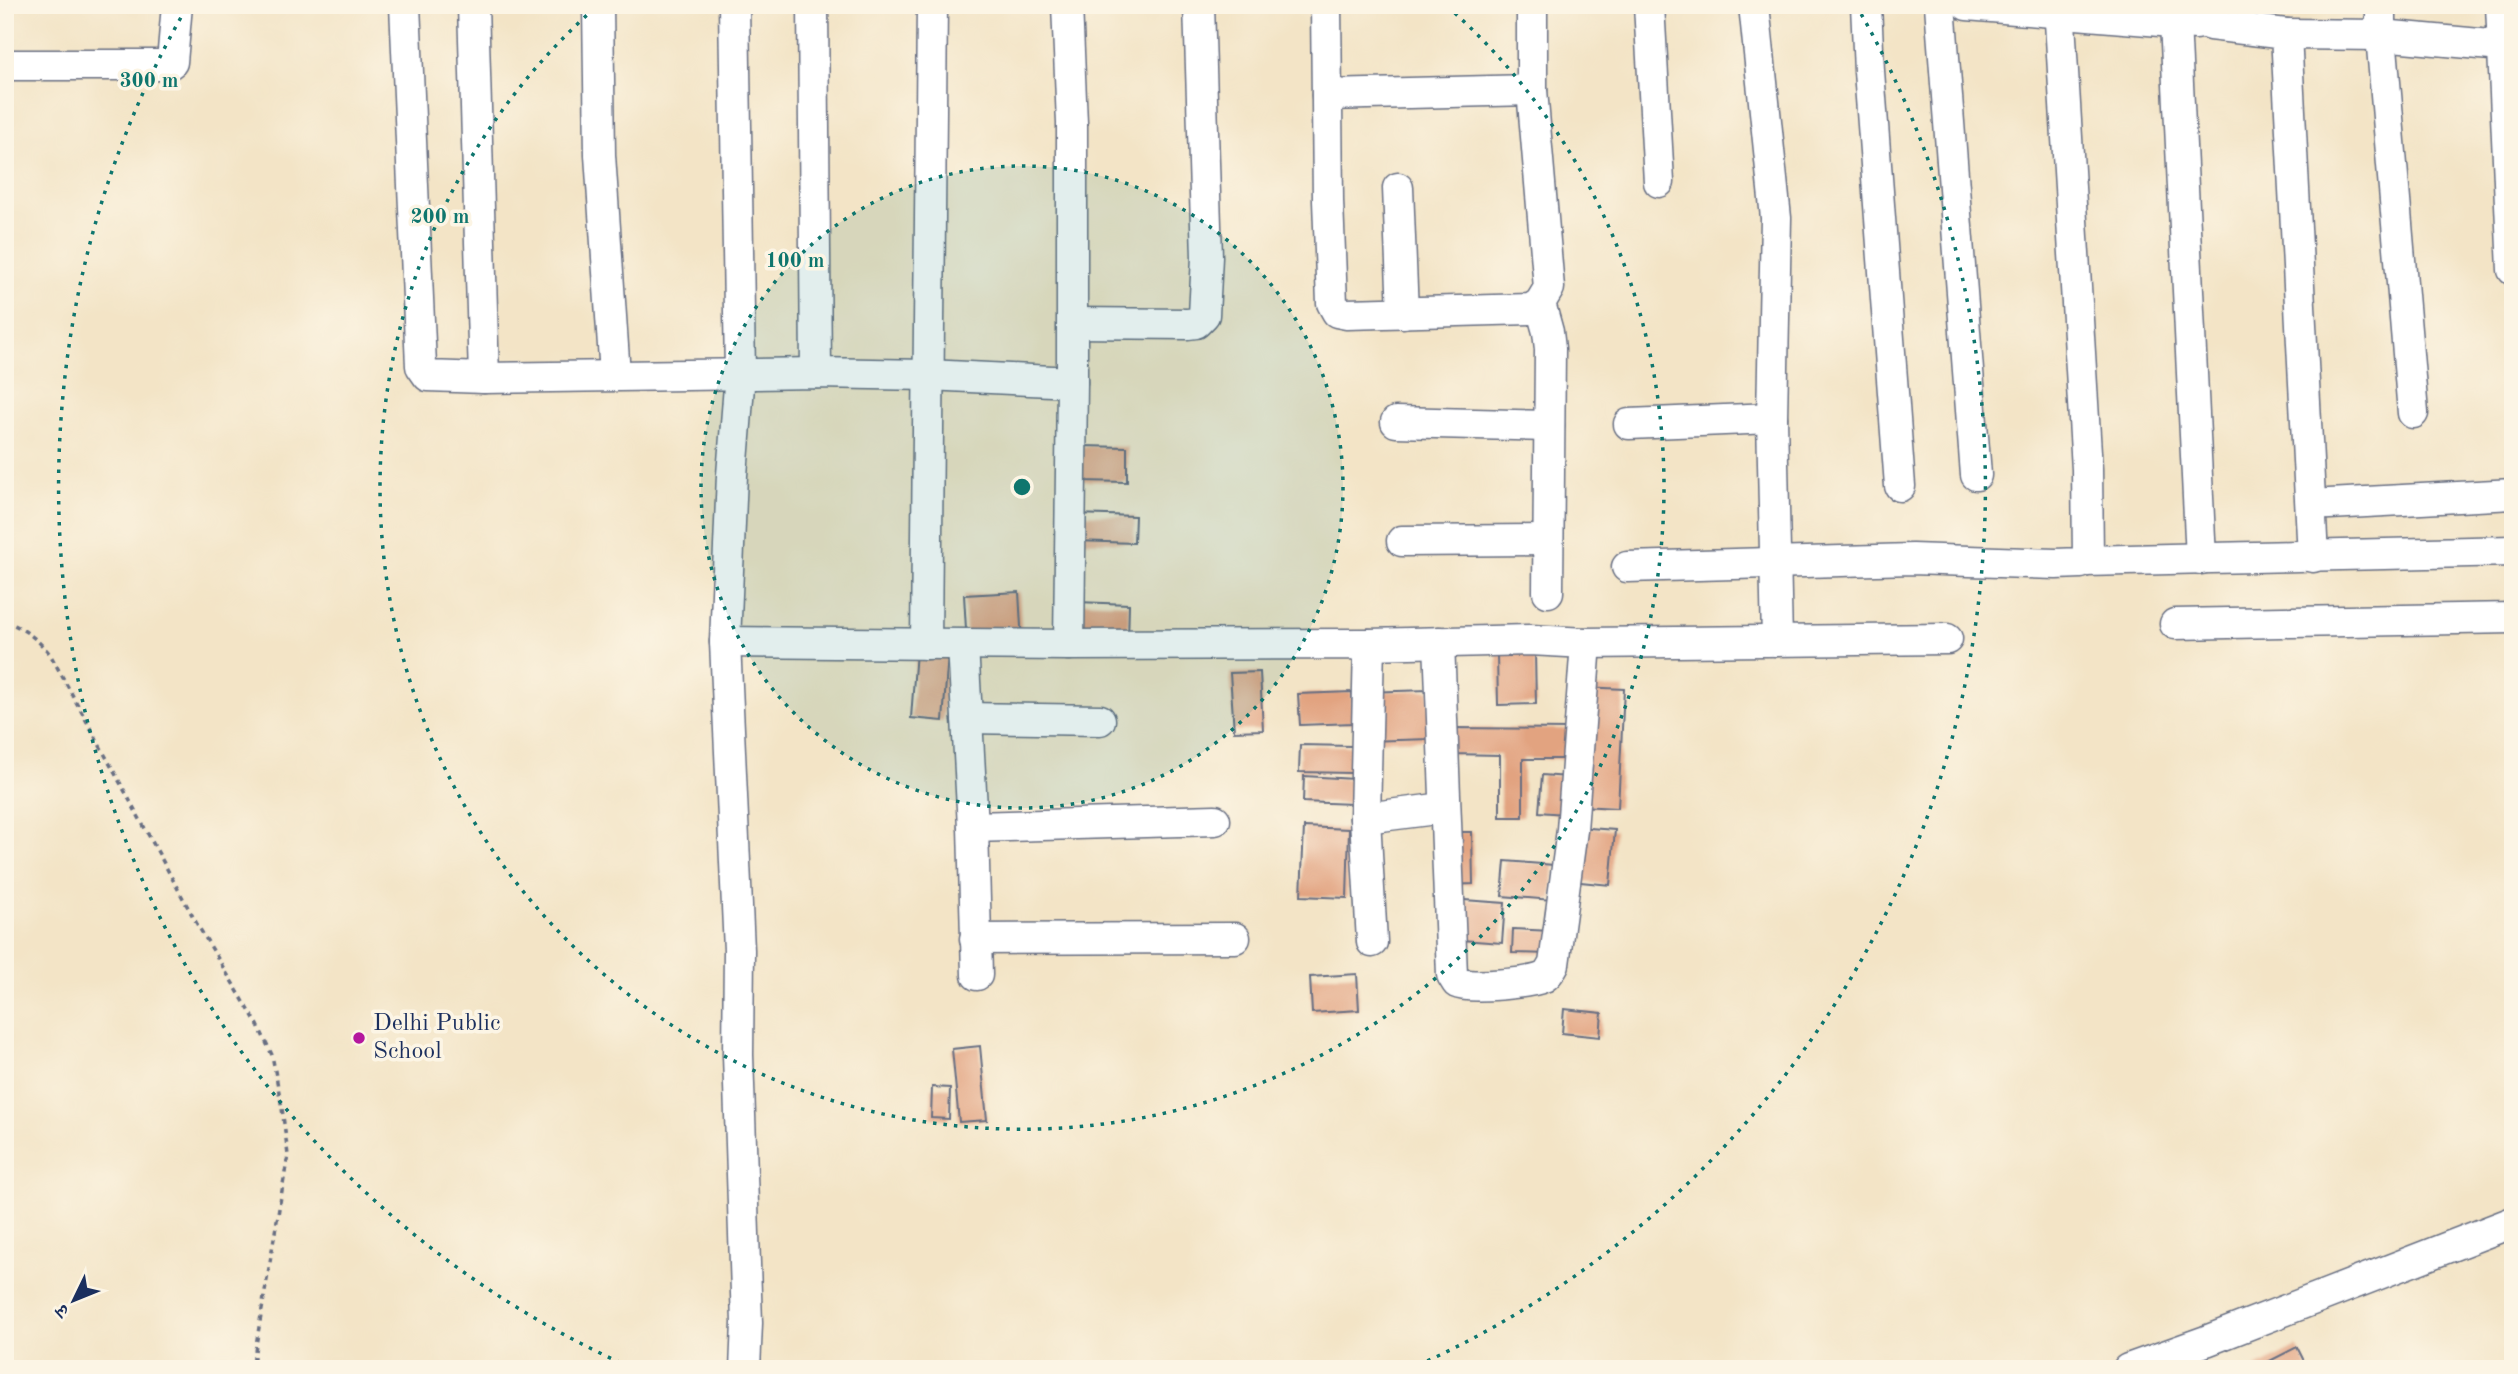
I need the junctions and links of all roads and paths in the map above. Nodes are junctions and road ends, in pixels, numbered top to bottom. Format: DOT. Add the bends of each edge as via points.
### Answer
graph roads {
  1 [pos="177,5"];
  2 [pos="405,5"];
  3 [pos="473,5"];
  4 [pos="598,5"];
  5 [pos="734,5"];
  6 [pos="813,5"];
  7 [pos="932,5"];
  8 [pos="1067,5"];
  9 [pos="1199,5"];
  10 [pos="1326,5"];
  11 [pos="1532,5"];
  12 [pos="1649,5"];
  13 [pos="1754,5"];
  14 [pos="1866,5"];
  15 [pos="1940,5"];
  16 [pos="1967,5"];
  17 [pos="2381,5"];
  18 [pos="2501,5"];
  19 [pos="2059,9"];
  20 [pos="2209,15"];
  21 [pos="2175,22"];
  22 [pos="2286,34"];
  23 [pos="2381,35"];
  24 [pos="2508,46"];
  25 [pos="5,65"];
  26 [pos="1532,90"];
  27 [pos="1327,96"];
  28 [pos="1659,181"];
  29 [pos="1398,188"];
  30 [pos="2513,270"];
  31 [pos="1540,303"];
  32 [pos="1403,313"];
  33 [pos="1074,323"];
  34 [pos="740,373"];
  35 [pos="816,373"];
  36 [pos="615,375"];
  37 [pos="928,375"];
  38 [pos="484,378"];
  39 [pos="1072,382"];
  40 [pos="2413,413"];
  41 [pos="1772,418"];
  42 [pos="1396,422"];
  43 [pos="1629,424"];
  44 [pos="1549,426"];
  45 [pos="1976,475"];
  46 [pos="1900,486"];
  47 [pos="2513,494"];
  48 [pos="2311,505"];
  49 [pos="1548,540"];
  50 [pos="1402,541"];
  51 [pos="2513,551"];
  52 [pos="2313,557"];
  53 [pos="2201,559"];
  54 [pos="2085,561"];
  55 [pos="1774,564"];
  56 [pos="1627,567"];
  57 [pos="1548,592"];
  58 [pos="2513,618"];
  59 [pos="5,621"];
  60 [pos="2175,624"];
  61 [pos="1947,639"];
  62 [pos="1777,641"];
  63 [pos="726,642"];
  64 [pos="1439,642"];
  65 [pos="1586,643"];
  66 [pos="926,644"];
  67 [pos="1369,644"];
  68 [pos="963,645"];
  69 [pos="1069,645"];
  70 [pos="967,718"];
  71 [pos="1100,720"];
  72 [pos="1444,808"];
  73 [pos="1365,818"];
  74 [pos="1215,820"];
  75 [pos="973,827"];
  76 [pos="975,939"];
  77 [pos="1235,939"];
  78 [pos="1372,943"];
  79 [pos="977,975"];
  80 [pos="2513,1222"];
  81 [pos="252,1369"];
  82 [pos="745,1369"];
  83 [pos="2128,1369"];
  1 -- 25 [label="street" via="172,62 168,65"];
  2 -- 38 [label="street" via="421,366 432,377"];
  3 -- 38 [label="street"];
  4 -- 36 [label="street" via="600,155"];
  5 -- 34 [label="street"];
  6 -- 35 [label="street"];
  7 -- 37 [label="street"];
  8 -- 33 [label="street"];
  9 -- 33 [label="street" via="1207,257 1204,315 1188,324"];
  10 -- 27 [label="street"];
  11 -- 26 [label="street"];
  12 -- 28 [label="street"];
  13 -- 41 [label="street" via="1776,218"];
  14 -- 46 [label="street"];
  15 -- 45 [label="street"];
  16 -- 19 [label="street"];
  17 -- 23 [label="street"];
  18 -- 24 [label="street"];
  19 -- 21 [label="street"];
  19 -- 54 [label="street" via="2087,469"];
  20 -- 21 [label="street"];
  20 -- 22 [label="street"];
  21 -- 53 [label="street"];
  22 -- 23 [label="street"];
  22 -- 48 [label="street"];
  23 -- 24 [label="street"];
  23 -- 40 [label="street"];
  24 -- 30 [label="street"];
  26 -- 27 [label="street"];
  26 -- 31 [label="street" via="1549,288"];
  27 -- 32 [label="street" via="1333,308 1347,314"];
  29 -- 32 [label="street"];
  31 -- 32 [label="street" via="1531,309"];
  31 -- 44 [label="street" via="1550,349"];
  33 -- 39 [label="street"];
  34 -- 35 [label="street"];
  34 -- 36 [label="street"];
  34 -- 63 [label="street"];
  35 -- 37 [label="street"];
  36 -- 38 [label="street"];
  37 -- 39 [label="street"];
  37 -- 66 [label="street"];
  39 -- 69 [label="street"];
  41 -- 43 [label="street"];
  41 -- 55 [label="street"];
  42 -- 44 [label="street"];
  44 -- 49 [label="street"];
  47 -- 48 [label="street"];
  48 -- 52 [label="street"];
  49 -- 50 [label="street"];
  49 -- 57 [label="street"];
  51 -- 52 [label="street"];
  52 -- 53 [label="street"];
  53 -- 54 [label="street"];
  54 -- 55 [label="street" via="1958,563 1920,559"];
  55 -- 56 [label="street"];
  55 -- 62 [label="street"];
  58 -- 60 [label="street"];
  59 -- 81 [label="path" via="24,628 50,654 272,1055 288,1155"];
  61 -- 62 [label="street"];
  62 -- 65 [label="street"];
  63 -- 66 [label="street"];
  63 -- 82 [label="street" via="739,950"];
  64 -- 65 [label="street"];
  64 -- 67 [label="street"];
  64 -- 72 [label="street"];
  65 -- 72 [label="street" via="1572,830 1554,964 1545,977 1471,988 1457,983 1452,975"];
  66 -- 68 [label="street"];
  67 -- 69 [label="street"];
  67 -- 73 [label="street"];
  68 -- 69 [label="street"];
  68 -- 70 [label="street"];
  70 -- 71 [label="street"];
  70 -- 75 [label="street"];
  72 -- 73 [label="street"];
  73 -- 78 [label="street"];
  74 -- 75 [label="street"];
  75 -- 76 [label="street"];
  76 -- 77 [label="street"];
  76 -- 79 [label="street"];
  80 -- 83 [label="street"];
}
